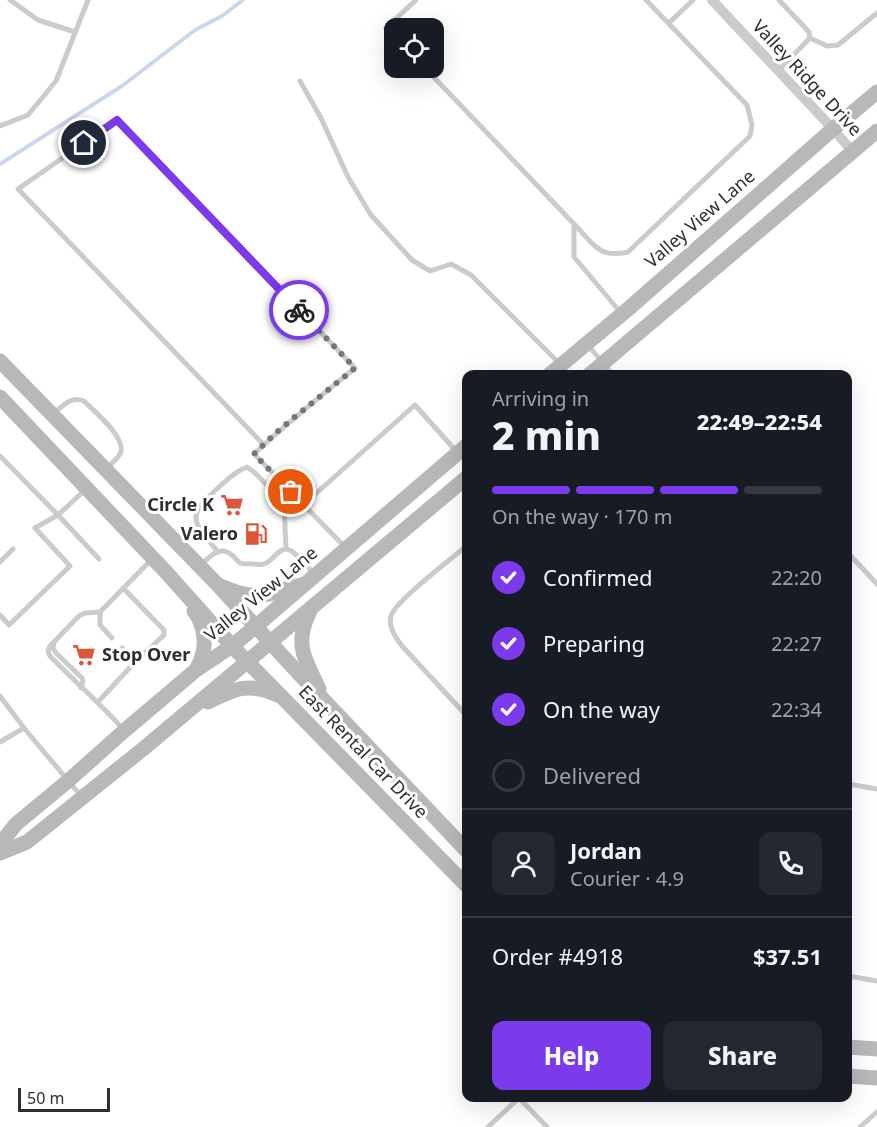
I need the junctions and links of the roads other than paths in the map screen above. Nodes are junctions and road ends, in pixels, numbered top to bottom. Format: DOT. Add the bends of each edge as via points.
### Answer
graph roads {
  1 [pos="10,0"];
  2 [pos="88,0"];
  3 [pos="416,0"];
  4 [pos="646,0"];
  5 [pos="693,0"];
  6 [pos="712,0"];
  7 [pos="779,0"];
  8 [pos="877,13"];
  9 [pos="397,18"];
  10 [pos="669,23"];
  11 [pos="75,32"];
  12 [pos="810,38"];
  13 [pos="779,70"];
  14 [pos="435,78"];
  15 [pos="300,81"];
  16 [pos="877,92"];
  17 [pos="0,126"];
  18 [pos="833,129"];
  19 [pos="877,131"];
  20 [pos="853,152"];
  21 [pos="574,224"];
  22 [pos="622,314"];
  23 [pos="586,343"];
  24 [pos="1,364"];
  25 [pos="608,369"];
  26 [pos="555,370"];
  27 [pos="0,398"];
  28 [pos="52,415"];
  29 [pos="264,445"];
  30 [pos="462,449"];
  31 [pos="0,456"];
  32 [pos="106,470"];
  33 [pos="462,481"];
  34 [pos="87,488"];
  35 [pos="303,505"];
  36 [pos="57,515"];
  37 [pos="13,549"];
  38 [pos="286,549"];
  39 [pos="346,549"];
  40 [pos="462,549"];
  41 [pos="218,552"];
  42 [pos="852,557"];
  43 [pos="153,558"];
  44 [pos="99,559"];
  45 [pos="0,562"];
  46 [pos="199,566"];
  47 [pos="166,572"];
  48 [pos="310,580"];
  49 [pos="216,584"];
  50 [pos="877,584"];
  51 [pos="123,588"];
  52 [pos="312,607"];
  53 [pos="100,612"];
  54 [pos="0,615"];
  55 [pos="255,627"];
  56 [pos="111,634"];
  57 [pos="271,642"];
  58 [pos="232,646"];
  59 [pos="126,649"];
  60 [pos="247,661"];
  61 [pos="135,662"];
  62 [pos="196,670"];
  63 [pos="0,696"];
  64 [pos="283,698"];
  65 [pos="324,700"];
  66 [pos="98,702"];
  67 [pos="462,711"];
  68 [pos="186,712"];
  69 [pos="24,728"];
  70 [pos="124,730"];
  71 [pos="0,742"];
  72 [pos="68,782"];
  73 [pos="852,785"];
  74 [pos="877,789"];
  75 [pos="82,798"];
  76 [pos="0,844"];
  77 [pos="462,846"];
  78 [pos="0,853"];
  79 [pos="462,881"];
  80 [pos="852,977"];
  81 [pos="877,981"];
  82 [pos="852,1047"];
  83 [pos="877,1049"];
  84 [pos="852,1076"];
  85 [pos="877,1078"];
  86 [pos="515,1102"];
  87 [pos="523,1102"];
  88 [pos="877,1112"];
  89 [pos="488,1127"];
  90 [pos="547,1127"];
  91 [pos="860,1127"];
  1 -- 11 [label="lane" via="38,20"];
  2 -- 11 [label="lane"];
  3 -- 9 [label="lane"];
  4 -- 10 [label="lane"];
  5 -- 10 [label="lane"];
  6 -- 13 [label="street, Valley Ridge Drive"];
  7 -- 12 [label="lane" via="809,32"];
  8 -- 12 [label="lane" via="838,45 827,46"];
  10 -- 21 [label="lane" via="747,105 752,125 750,136 628,252 615,255 600,251"];
  11 -- 17 [label="lane" via="56,81 28,115"];
  12 -- 13 [label="lane"];
  13 -- 18 [label="street, Valley Ridge Drive"];
  14 -- 21 [label="lane"];
  15 -- 26 [label="lane" via="371,215 412,260 430,271 451,264 471,275"];
  16 -- 18 [label="main road, Valley View Lane"];
  18 -- 20 [label="street, Valley Ridge Drive"];
  18 -- 22 [label="main road, Valley View Lane"];
  19 -- 20 [label="main road"];
  20 -- 25 [label="main road"];
  21 -- 22 [label="lane" via="574,257"];
  22 -- 23 [label="main road, Valley View Lane"];
  23 -- 25 [label="lane"];
  23 -- 26 [label="main road, Valley View Lane"];
  24 -- 28 [label="main road, East Rental Car Drive"];
  27 -- 34 [label="main road"];
  28 -- 32 [label="main road, East Rental Car Drive"];
  28 -- 32 [label="lane" via="70,400 84,401 119,437 120,454"];
  29 -- 29 [label="lane" via="355,368 117,120 18,189"];
  29 -- 35 [label="lane" via="254,454"];
  30 -- 35 [label="lane" via="416,405"];
  30 -- 39 [label="main road, Valley View Lane"];
  31 -- 36 [label="lane"];
  32 -- 46 [label="main road, East Rental Car Drive"];
  33 -- 52 [label="main road"];
  34 -- 36 [label="lane"];
  34 -- 43 [label="main road"];
  35 -- 39 [label="lane"];
  36 -- 44 [label="lane"];
  36 -- 54 [label="lane" via="35,528 70,566 9,625"];
  37 -- 45 [label="lane"];
  38 -- 41 [label="lane" via="261,565 244,564 225,551"];
  38 -- 41 [label="lane" via="284,503 246,467 197,510 199,529"];
  38 -- 48 [label="lane" via="292,551"];
  39 -- 48 [label="main road, Valley View Lane"];
  40 -- 67 [label="lane" via="401,601 391,615 396,638"];
  41 -- 46 [label="lane"];
  42 -- 50 [label="lane"];
  43 -- 47 [label="main road"];
  43 -- 51 [label="lane"];
  46 -- 49 [label="main road, East Rental Car Drive"];
  47 -- 58 [label="main road, East Rental Car Drive"];
  47 -- 62 [label="main road" via="198,616 203,631 202,656"];
  48 -- 49 [label="main road" via="252,596"];
  48 -- 55 [label="main road, Valley View Lane"];
  49 -- 55 [label="main road, East Rental Car Drive"];
  51 -- 53 [label="lane"];
  51 -- 61 [label="lane" via="165,635"];
  52 -- 57 [label="main road"];
  52 -- 65 [label="main road" via="302,631 301,649"];
  53 -- 56 [label="lane" via="100,625"];
  53 -- 66 [label="lane" via="79,616 48,651"];
  55 -- 57 [label="main road, East Rental Car Drive"];
  55 -- 58 [label="main road, Valley View Lane"];
  57 -- 60 [label="main road"];
  57 -- 65 [label="main road, East Rental Car Drive"];
  58 -- 60 [label="main road, East Rental Car Drive"];
  58 -- 62 [label="main road, Valley View Lane"];
  59 -- 61 [label="lane"];
  60 -- 64 [label="main road, East Rental Car Drive"];
  60 -- 68 [label="main road"];
  61 -- 66 [label="lane"];
  62 -- 70 [label="main road, Valley View Lane"];
  63 -- 69 [label="lane"];
  64 -- 68 [label="main road" via="253,686 221,695"];
  64 -- 79 [label="main road, East Rental Car Drive"];
  65 -- 77 [label="main road, East Rental Car Drive"];
  66 -- 70 [label="lane"];
  68 -- 75 [label="main road"];
  69 -- 71 [label="lane"];
  69 -- 72 [label="lane"];
  70 -- 72 [label="main road, Valley View Lane"];
  72 -- 75 [label="lane"];
  72 -- 76 [label="main road, Valley View Lane" via="16,824"];
  73 -- 74 [label="lane"];
  75 -- 78 [label="main road" via="27,842"];
  80 -- 81 [label="lane"];
  82 -- 83 [label="main road"];
  84 -- 85 [label="main road"];
  86 -- 89 [label="lane"];
  87 -- 90 [label="lane"];
  88 -- 91 [label="lane"];
}
